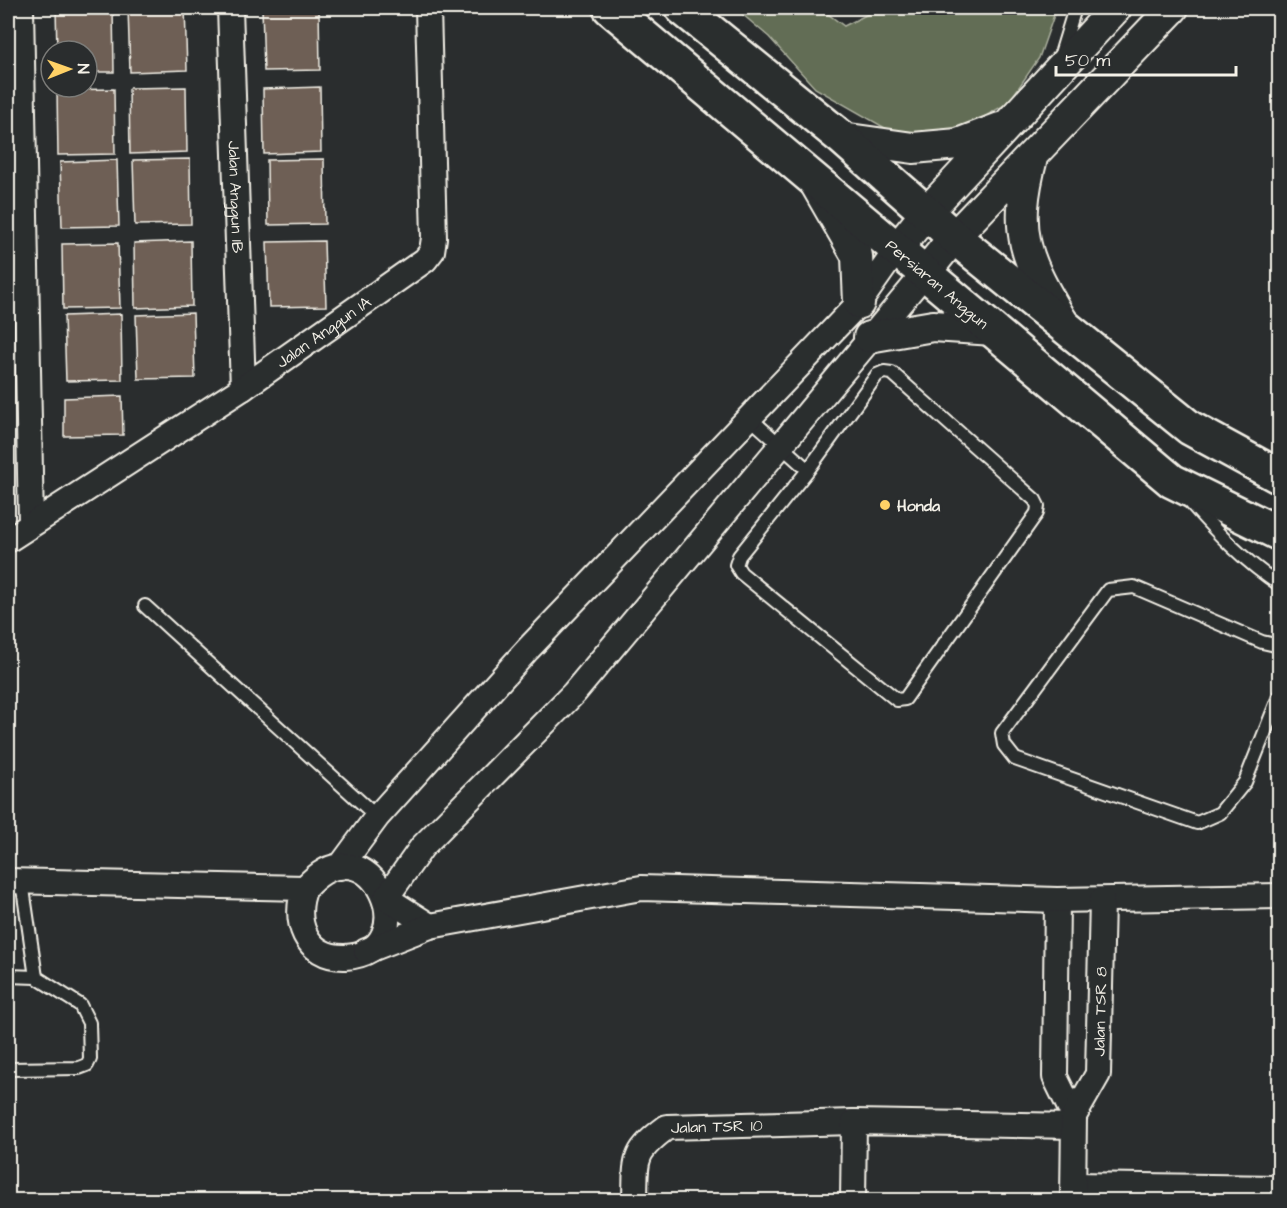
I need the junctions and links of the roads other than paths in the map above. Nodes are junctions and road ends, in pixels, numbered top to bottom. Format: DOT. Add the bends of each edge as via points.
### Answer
graph roads {
  1 [pos="21,8"];
  2 [pos="230,8"];
  3 [pos="428,8"];
  4 [pos="610,8"];
  5 [pos="682,8"];
  6 [pos="1075,8"];
  7 [pos="1116,8"];
  8 [pos="1173,8"];
  9 [pos="1056,72"];
  10 [pos="1008,124"];
  11 [pos="842,138"];
  12 [pos="1032,155"];
  13 [pos="812,178"];
  14 [pos="926,213"];
  15 [pos="954,237"];
  16 [pos="897,249"];
  17 [pos="925,273"];
  18 [pos="859,303"];
  19 [pos="994,330"];
  20 [pos="1068,331"];
  21 [pos="869,337"];
  22 [pos="243,388"];
  23 [pos="750,418"];
  24 [pos="781,444"];
  25 [pos="808,470"];
  26 [pos="1280,477"];
  27 [pos="1172,481"];
  28 [pos="31,524"];
  29 [pos="1280,534"];
  30 [pos="8,540"];
  31 [pos="1280,585"];
  32 [pos="145,606"];
  33 [pos="1280,646"];
  34 [pos="1280,694"];
  35 [pos="377,817"];
  36 [pos="340,867"];
  37 [pos="15,881"];
  38 [pos="305,888"];
  39 [pos="1280,896"];
  40 [pos="386,898"];
  41 [pos="1057,900"];
  42 [pos="1102,900"];
  43 [pos="430,926"];
  44 [pos="366,951"];
  45 [pos="8,976"];
  46 [pos="36,976"];
  47 [pos="8,1069"];
  48 [pos="1074,1121"];
  49 [pos="854,1122"];
  50 [pos="1280,1188"];
  51 [pos="1073,1193"];
  52 [pos="634,1200"];
  53 [pos="853,1200"];
  1 -- 28 [label="street"];
  2 -- 22 [label="street, Jalan Anggun 1B"];
  3 -- 22 [label="street, Jalan Anggun 1A" via="432,251 425,260"];
  4 -- 13 [label="main road, Persiaran Anggun"];
  5 -- 11 [label="main road"];
  6 -- 9 [label="lane"];
  7 -- 9 [label="street"];
  8 -- 12 [label="street"];
  9 -- 10 [label="street"];
  10 -- 11 [label="street" via="958,144 913,148"];
  10 -- 14 [label="street"];
  11 -- 14 [label="main road"];
  12 -- 15 [label="street"];
  12 -- 20 [label="street" via="1022,194 1022,235 1032,264"];
  13 -- 16 [label="main road, Persiaran Anggun"];
  13 -- 18 [label="street" via="857,256"];
  14 -- 15 [label="main road"];
  14 -- 16 [label="street"];
  15 -- 17 [label="street"];
  15 -- 20 [label="main road"];
  16 -- 17 [label="main road, Persiaran Anggun"];
  16 -- 18 [label="street"];
  17 -- 19 [label="main road, Persiaran Anggun"];
  17 -- 21 [label="street"];
  18 -- 23 [label="street"];
  19 -- 21 [label="street" via="933,326"];
  19 -- 27 [label="main road, Persiaran Anggun"];
  20 -- 26 [label="main road" via="1190,428"];
  21 -- 24 [label="street"];
  22 -- 28 [label="street, Jalan Anggun 1A"];
  23 -- 24 [label="lane"];
  23 -- 35 [label="street" via="528,649"];
  24 -- 25 [label="lane"];
  24 -- 40 [label="street" via="574,693 422,847"];
  25 -- 25 [label="lane" via="877,375 892,373 1038,506 1037,513 904,699 890,695 736,565 739,556"];
  27 -- 29 [label="main road, Persiaran Anggun"];
  27 -- 31 [label="lane" via="1220,537 1252,567"];
  28 -- 30 [label="street, Jalan Anggun 1A"];
  32 -- 35 [label="lane"];
  33 -- 34 [label="lane" via="1262,642 1134,587 1108,590 1002,733 1004,746 1015,759 1197,823 1220,813 1245,782"];
  35 -- 36 [label="street"];
  36 -- 38 [label="street" via="314,877"];
  36 -- 40 [label="street" via="368,874"];
  37 -- 38 [label="street"];
  37 -- 46 [label="lane"];
  38 -- 44 [label="street" via="298,915 310,943 337,957"];
  39 -- 42 [label="street"];
  40 -- 43 [label="street"];
  40 -- 44 [label="street" via="385,928"];
  41 -- 42 [label="street"];
  41 -- 43 [label="street" via="641,888"];
  41 -- 48 [label="street" via="1055,1077"];
  42 -- 48 [label="street, Jalan TSR 8" via="1098,1074"];
  43 -- 44 [label="street"];
  45 -- 46 [label="lane"];
  46 -- 47 [label="lane" via="80,1005 89,1023 90,1059 79,1068"];
  48 -- 49 [label="street, Jalan TSR 10"];
  48 -- 51 [label="street"];
  49 -- 52 [label="street, Jalan TSR 10" via="667,1126 636,1158"];
  49 -- 53 [label="street"];
  50 -- 51 [label="street"];
}
